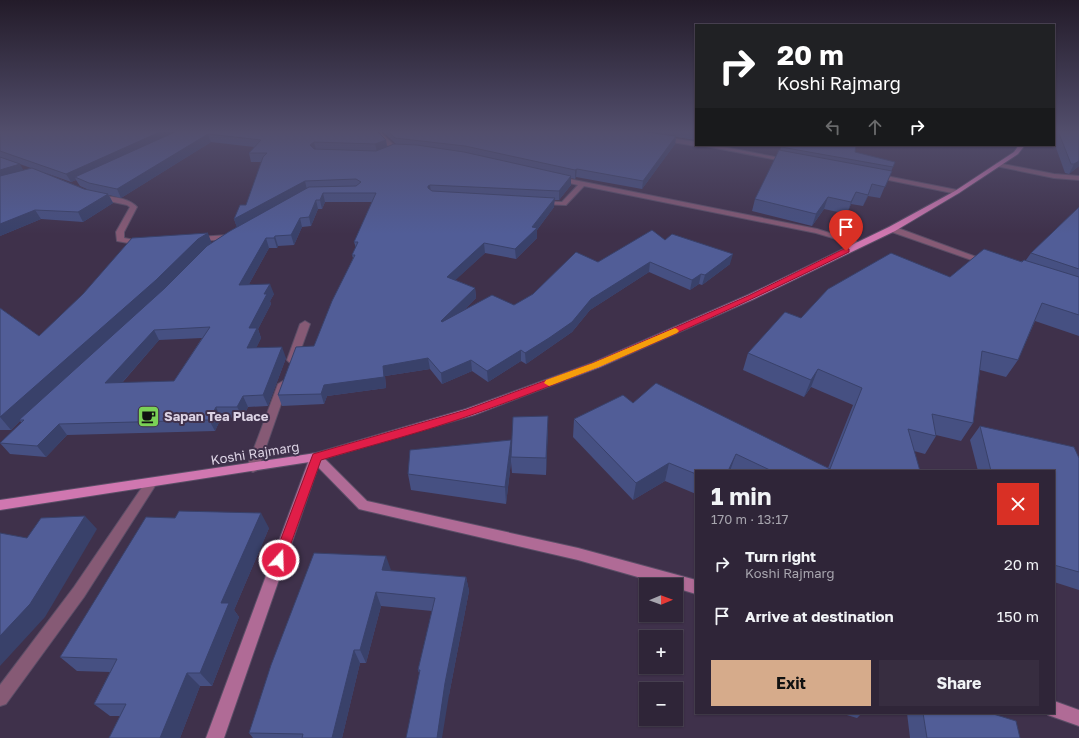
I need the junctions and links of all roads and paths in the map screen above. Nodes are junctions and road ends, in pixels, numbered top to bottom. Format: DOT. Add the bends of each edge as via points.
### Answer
graph roads {
  1 [pos="998,165"];
  2 [pos="1000,165"];
  3 [pos="872,176"];
  4 [pos="552,177"];
  5 [pos="1079,178"];
  6 [pos="582,184"];
  7 [pos="957,192"];
  8 [pos="91,195"];
  9 [pos="533,203"];
  10 [pos="892,229"];
  11 [pos="193,239"];
  12 [pos="148,241"];
  13 [pos="860,244"];
  14 [pos="218,245"];
  15 [pos="995,265"];
  16 [pos="305,324"];
  17 [pos="316,457"];
  18 [pos="254,467"];
  19 [pos="151,483"];
  20 [pos="0,505"];
  21 [pos="695,587"];
  22 [pos="0,698"];
  23 [pos="1055,709"];
  24 [pos="1079,718"];
  25 [pos="215,738"];
  1 -- 7 [label="main road, Koshi Rajmarg"];
  2 -- 5 [label="street"];
  3 -- 7 [label="street"];
  4 -- 6 [label="street"];
  6 -- 9 [label="street" via="564,204"];
  6 -- 13 [label="street" via="817,231"];
  7 -- 10 [label="main road, Koshi Rajmarg"];
  8 -- 12 [label="street" via="129,203 134,207 120,232 120,239"];
  10 -- 13 [label="main road, Koshi Rajmarg"];
  10 -- 15 [label="street"];
  11 -- 14 [label="street" via="233,236"];
  13 -- 17 [label="main road, Koshi Rajmarg" via="751,297 596,365 470,412"];
  16 -- 18 [label="street"];
  17 -- 18 [label="main road, Koshi Rajmarg"];
  17 -- 21 [label="street" via="363,505 578,554"];
  17 -- 25 [label="street"];
  18 -- 19 [label="main road, Koshi Rajmarg"];
  19 -- 20 [label="main road, Koshi Rajmarg"];
  19 -- 22 [label="street" via="79,592"];
  23 -- 24 [label="street"];
}
